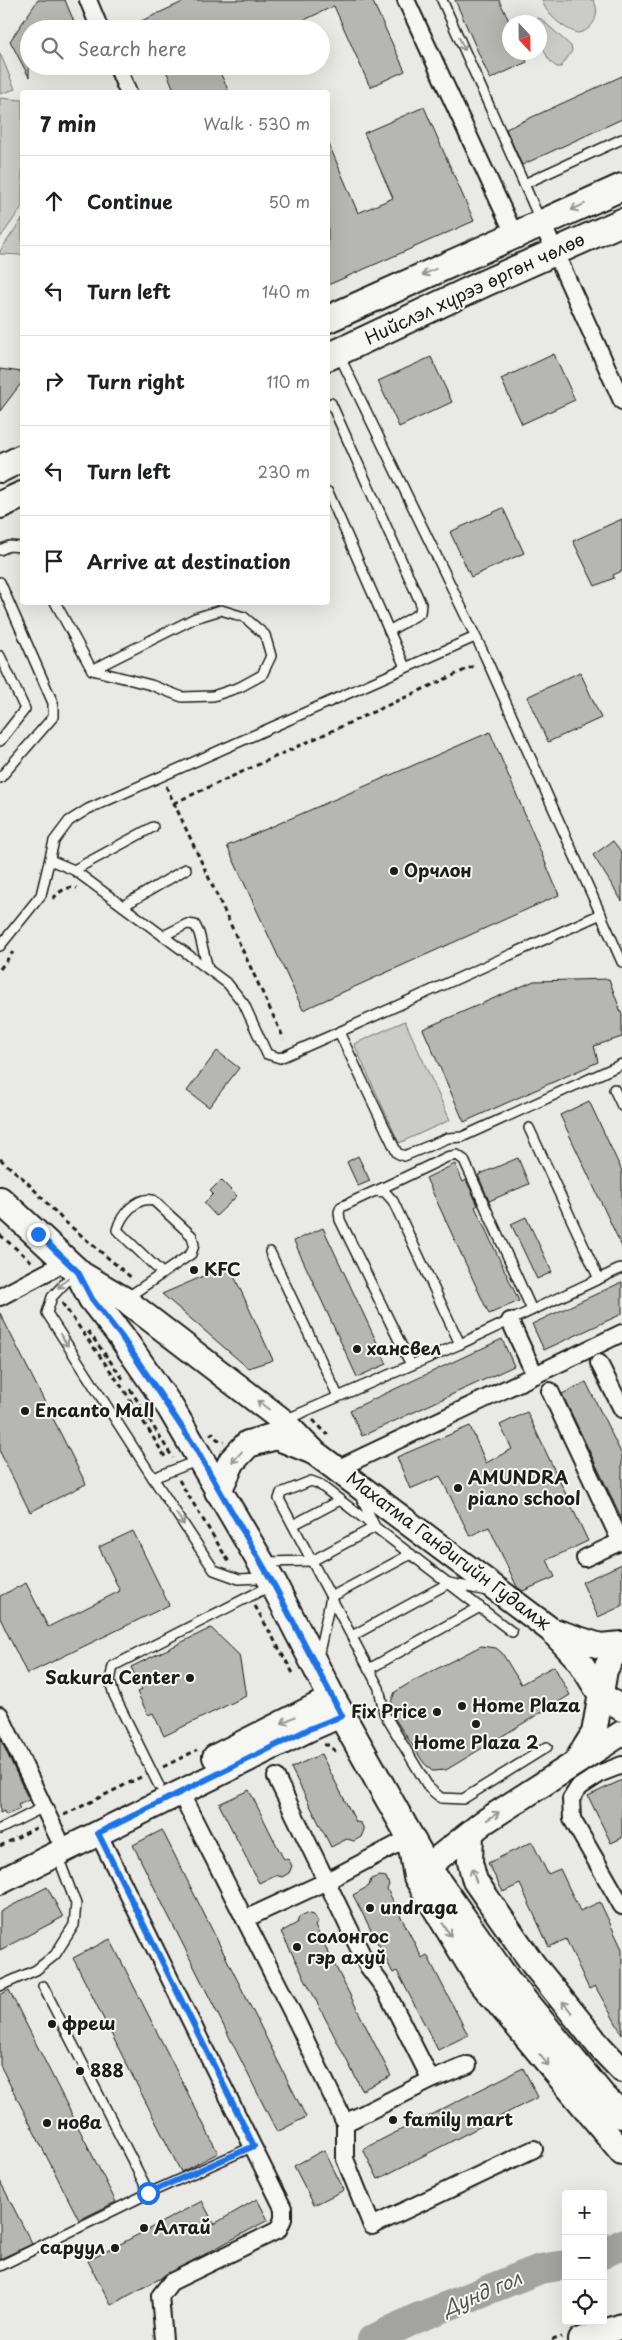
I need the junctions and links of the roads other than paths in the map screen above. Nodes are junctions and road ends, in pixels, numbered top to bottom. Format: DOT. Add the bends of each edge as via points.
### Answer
graph roads {
  1 [pos="88,0"];
  2 [pos="406,0"];
  3 [pos="442,0"];
  4 [pos="96,20"];
  5 [pos="121,75"];
  6 [pos="127,90"];
  7 [pos="622,138"];
  8 [pos="524,184"];
  9 [pos="622,187"];
  10 [pos="622,222"];
  11 [pos="542,223"];
  12 [pos="514,234"];
  13 [pos="555,252"];
  14 [pos="528,264"];
  15 [pos="330,318"];
  16 [pos="333,355"];
  17 [pos="622,401"];
  18 [pos="331,403"];
  19 [pos="20,459"];
  20 [pos="0,468"];
  21 [pos="20,496"];
  22 [pos="330,496"];
  23 [pos="0,505"];
  24 [pos="20,547"];
  25 [pos="0,550"];
  26 [pos="0,582"];
  27 [pos="57,605"];
  28 [pos="390,631"];
  29 [pos="475,636"];
  30 [pos="0,656"];
  31 [pos="405,667"];
  32 [pos="92,670"];
  33 [pos="0,741"];
  34 [pos="0,778"];
  35 [pos="153,827"];
  36 [pos="50,860"];
  37 [pos="186,869"];
  38 [pos="74,870"];
  39 [pos="123,906"];
  40 [pos="601,914"];
  41 [pos="163,936"];
  42 [pos="0,946"];
  43 [pos="622,962"];
  44 [pos="208,969"];
  45 [pos="339,1032"];
  46 [pos="622,1064"];
  47 [pos="614,1089"];
  48 [pos="622,1106"];
  49 [pos="529,1128"];
  50 [pos="375,1192"];
  51 [pos="0,1200"];
  52 [pos="270,1252"];
  53 [pos="73,1268"];
  54 [pos="622,1268"];
  55 [pos="162,1273"];
  56 [pos="599,1279"];
  57 [pos="133,1293"];
  58 [pos="0,1296"];
  59 [pos="532,1310"];
  60 [pos="510,1321"];
  61 [pos="622,1333"];
  62 [pos="460,1344"];
  63 [pos="599,1363"];
  64 [pos="411,1365"];
  65 [pos="536,1375"];
  66 [pos="550,1391"];
  67 [pos="338,1396"];
  68 [pos="622,1408"];
  69 [pos="283,1421"];
  70 [pos="311,1450"];
  71 [pos="184,1467"];
  72 [pos="153,1478"];
  73 [pos="343,1483"];
  74 [pos="218,1491"];
  75 [pos="293,1525"];
  76 [pos="375,1527"];
  77 [pos="621,1542"];
  78 [pos="411,1554"];
  79 [pos="585,1558"];
  80 [pos="312,1561"];
  81 [pos="264,1579"];
  82 [pos="450,1583"];
  83 [pos="505,1595"];
  84 [pos="331,1597"];
  85 [pos="480,1607"];
  86 [pos="551,1630"];
  87 [pos="512,1632"];
  88 [pos="352,1636"];
  89 [pos="620,1645"];
  90 [pos="369,1669"];
  91 [pos="309,1671"];
  92 [pos="600,1694"];
  93 [pos="337,1707"];
  94 [pos="622,1709"];
  95 [pos="0,1715"];
  96 [pos="622,1733"];
  97 [pos="547,1746"];
  98 [pos="575,1762"];
  99 [pos="622,1765"];
  100 [pos="276,1777"];
  101 [pos="164,1783"];
  102 [pos="0,1829"];
  103 [pos="52,1830"];
  104 [pos="471,1832"];
  105 [pos="98,1833"];
  106 [pos="409,1838"];
  107 [pos="0,1865"];
  108 [pos="427,1867"];
  109 [pos="327,1881"];
  110 [pos="0,1882"];
  111 [pos="622,1906"];
  112 [pos="245,1919"];
  113 [pos="0,1986"];
  114 [pos="43,1986"];
  115 [pos="468,2064"];
  116 [pos="622,2070"];
  117 [pos="431,2080"];
  118 [pos="622,2115"];
  119 [pos="344,2122"];
  120 [pos="254,2146"];
  121 [pos="534,2149"];
  122 [pos="622,2152"];
  123 [pos="148,2193"];
  124 [pos="0,2266"];
  125 [pos="622,2326"];
  126 [pos="163,2338"];
  127 [pos="581,2340"];
  1 -- 4 [label="street"];
  2 -- 12 [label="street"];
  3 -- 8 [label="lane, one-way"];
  5 -- 6 [label="street"];
  7 -- 8 [label="lane"];
  8 -- 11 [label="lane"];
  9 -- 11 [label="main road, Нийслэл хүрээ өргөн чөлөө, one-way"];
  10 -- 13 [label="main road, Нийслэл хүрээ өргөн чөлөө"];
  11 -- 12 [label="main road, Нийслэл хүрээ өргөн чөлөө"];
  11 -- 13 [label="street"];
  12 -- 14 [label="main road"];
  12 -- 15 [label="main road, Нийслэл хүрээ өргөн чөлөө, one-way"];
  13 -- 14 [label="main road, Нийслэл хүрээ өргөн чөлөө"];
  13 -- 17 [label="street"];
  14 -- 16 [label="main road, Нийслэл хүрээ өргөн чөлөө"];
  16 -- 29 [label="lane"];
  18 -- 28 [label="lane" via="421,604 420,613"];
  19 -- 20 [label="main road"];
  21 -- 23 [label="main road"];
  22 -- 28 [label="lane"];
  24 -- 25 [label="lane" via="9,546"];
  26 -- 34 [label="lane" via="53,703 53,717"];
  27 -- 32 [label="lane"];
  28 -- 31 [label="lane"];
  29 -- 31 [label="lane"];
  29 -- 40 [label="lane"];
  30 -- 33 [label="lane" via="25,709"];
  31 -- 36 [label="lane" via="88,808 69,821 54,841"];
  32 -- 32 [label="lane" via="195,618 221,610 244,617 265,635 271,656 262,676 213,696 182,698 151,685"];
  35 -- 38 [label="lane"];
  36 -- 38 [label="lane"];
  36 -- 42 [label="lane" via="40,895"];
  37 -- 39 [label="lane"];
  38 -- 39 [label="lane"];
  39 -- 41 [label="lane"];
  40 -- 43 [label="lane"];
  40 -- 45 [label="lane"];
  41 -- 44 [label="lane"];
  41 -- 44 [label="lane" via="186,924 195,925"];
  44 -- 45 [label="lane" via="228,984 244,1004 267,1054 280,1058"];
  45 -- 46 [label="lane" via="397,1153 404,1156 448,1138 462,1136"];
  47 -- 48 [label="lane"];
  49 -- 56 [label="lane"];
  50 -- 59 [label="lane" via="447,1157 457,1155 464,1160"];
  50 -- 62 [label="lane" via="384,1192 393,1200"];
  50 -- 64 [label="lane" via="341,1207 340,1220"];
  51 -- 53 [label="main road"];
  52 -- 67 [label="lane"];
  53 -- 57 [label="main road, Махатма Гандигийн Гудамж"];
  53 -- 58 [label="street" via="51,1270"];
  53 -- 71 [label="main road" via="165,1399"];
  53 -- 72 [label="lane, one-way" via="52,1297 47,1313"];
  54 -- 56 [label="lane"];
  55 -- 55 [label="lane" via="190,1254 194,1245 192,1236 153,1200 137,1201 117,1230"];
  55 -- 57 [label="lane"];
  56 -- 59 [label="lane"];
  69 -- 57 [label="main road, Махатма Гандигийн Гудамж, one-way"];
  59 -- 60 [label="lane"];
  60 -- 62 [label="lane"];
  60 -- 65 [label="street"];
  61 -- 65 [label="street"];
  62 -- 64 [label="lane"];
  63 -- 68 [label="street"];
  64 -- 67 [label="lane"];
  65 -- 73 [label="street"];
  66 -- 77 [label="street"];
  67 -- 69 [label="lane"];
  69 -- 70 [label="main road, Махатма Гандигийн Гудамж"];
  70 -- 73 [label="main road, Махатма Гандигийн Гудамж"];
  70 -- 74 [label="main road, one-way" via="276,1436 248,1444 232,1461"];
  71 -- 72 [label="lane"];
  71 -- 74 [label="main road"];
  72 -- 81 [label="lane, one-way" via="214,1570 239,1579"];
  73 -- 75 [label="lane"];
  73 -- 75 [label="lane" via="311,1481 282,1494 279,1499"];
  73 -- 76 [label="lane"];
  73 -- 76 [label="lane"];
  73 -- 83 [label="main road, Махатма Гандигийн Гудамж"];
  74 -- 81 [label="main road"];
  75 -- 80 [label="lane"];
  76 -- 78 [label="lane"];
  76 -- 80 [label="lane"];
  77 -- 79 [label="street"];
  78 -- 82 [label="lane"];
  78 -- 84 [label="lane"];
  80 -- 81 [label="lane"];
  80 -- 84 [label="lane"];
  81 -- 91 [label="main road"];
  81 -- 101 [label="lane" via="113,1666 110,1681 114,1695"];
  82 -- 83 [label="lane"];
  82 -- 85 [label="lane"];
  82 -- 88 [label="lane"];
  83 -- 86 [label="main road, Махатма Гандигийн Гудамж"];
  84 -- 88 [label="lane"];
  84 -- 91 [label="lane"];
  85 -- 87 [label="lane"];
  85 -- 90 [label="lane"];
  86 -- 89 [label="main road, Махатма Гандигийн Гудамж" via="600,1646"];
  86 -- 92 [label="main road" via="579,1660"];
  88 -- 90 [label="lane"];
  89 -- 92 [label="main road" via="605,1670"];
  90 -- 97 [label="lane" via="379,1688 384,1713 428,1788 442,1798 463,1799"];
  91 -- 93 [label="main road"];
  92 -- 94 [label="main road"];
  92 -- 98 [label="main road" via="594,1733"];
  93 -- 101 [label="main road"];
  93 -- 106 [label="main road"];
  95 -- 103 [label="street"];
  96 -- 98 [label="main road"];
  104 -- 98 [label="main road, one-way"];
  99 -- 111 [label="street" via="578,1788 571,1799 572,1819"];
  100 -- 109 [label="street"];
  101 -- 103 [label="main road"];
  101 -- 105 [label="main road"];
  101 -- 112 [label="street"];
  102 -- 103 [label="lane"];
  103 -- 105 [label="main road"];
  103 -- 107 [label="main road"];
  103 -- 110 [label="main road"];
  103 -- 113 [label="lane" via="76,1904 74,1925 55,1955 36,1970"];
  104 -- 108 [label="main road"];
  116 -- 104 [label="main road, one-way" via="533,1964 475,1881 470,1862"];
  105 -- 120 [label="street"];
  106 -- 108 [label="main road"];
  106 -- 109 [label="street"];
  106 -- 122 [label="main road, one-way" via="416,1877 478,1979"];
  108 -- 118 [label="main road" via="506,1980 603,2097"];
  109 -- 112 [label="street"];
  109 -- 117 [label="street" via="367,1964 385,1990"];
  112 -- 119 [label="street"];
  114 -- 123 [label="lane"];
  115 -- 117 [label="street"];
  117 -- 119 [label="street"];
  119 -- 121 [label="street" via="345,2159 372,2226"];
  120 -- 123 [label="lane"];
  120 -- 126 [label="street" via="283,2208 278,2230 170,2282 160,2296"];
  123 -- 124 [label="lane"];
  125 -- 127 [label="main road"];
}
